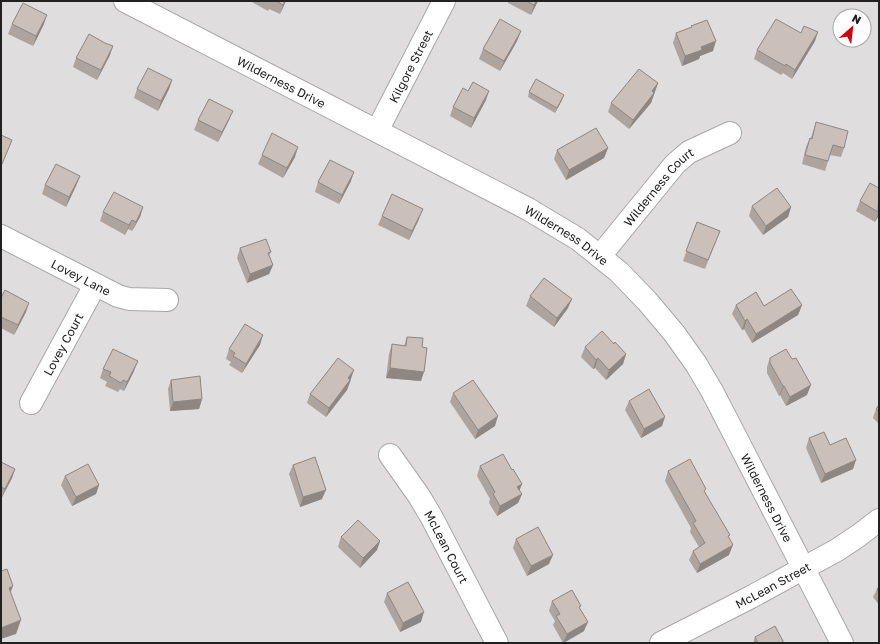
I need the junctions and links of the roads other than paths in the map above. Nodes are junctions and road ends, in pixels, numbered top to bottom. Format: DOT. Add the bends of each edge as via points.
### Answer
graph roads {
  1 [pos="125,1"];
  2 [pos="444,1"];
  3 [pos="377,131"];
  4 [pos="730,133"];
  5 [pos="1,236"];
  6 [pos="600,256"];
  7 [pos="95,285"];
  8 [pos="166,300"];
  9 [pos="32,404"];
  10 [pos="390,455"];
  11 [pos="879,520"];
  12 [pos="803,568"];
  13 [pos="496,643"];
  14 [pos="661,643"];
  15 [pos="842,643"];
  1 -- 3 [label="street, Wilderness Drive"];
  2 -- 3 [label="street, Kilgore Street"];
  3 -- 6 [label="street, Wilderness Drive" via="528,209 578,239"];
  4 -- 6 [label="street, Wilderness Court" via="689,152 675,164"];
  5 -- 7 [label="street, Lovey Lane"];
  6 -- 12 [label="street, Wilderness Drive" via="647,301 696,364"];
  7 -- 8 [label="street, Lovey Lane" via="129,299"];
  7 -- 9 [label="street, Lovey Court"];
  10 -- 13 [label="street, McLean Court" via="432,518"];
  11 -- 12 [label="street, McLean Street" via="837,550"];
  12 -- 14 [label="street, McLean Street"];
  12 -- 15 [label="street, Wilderness Drive"];
}
